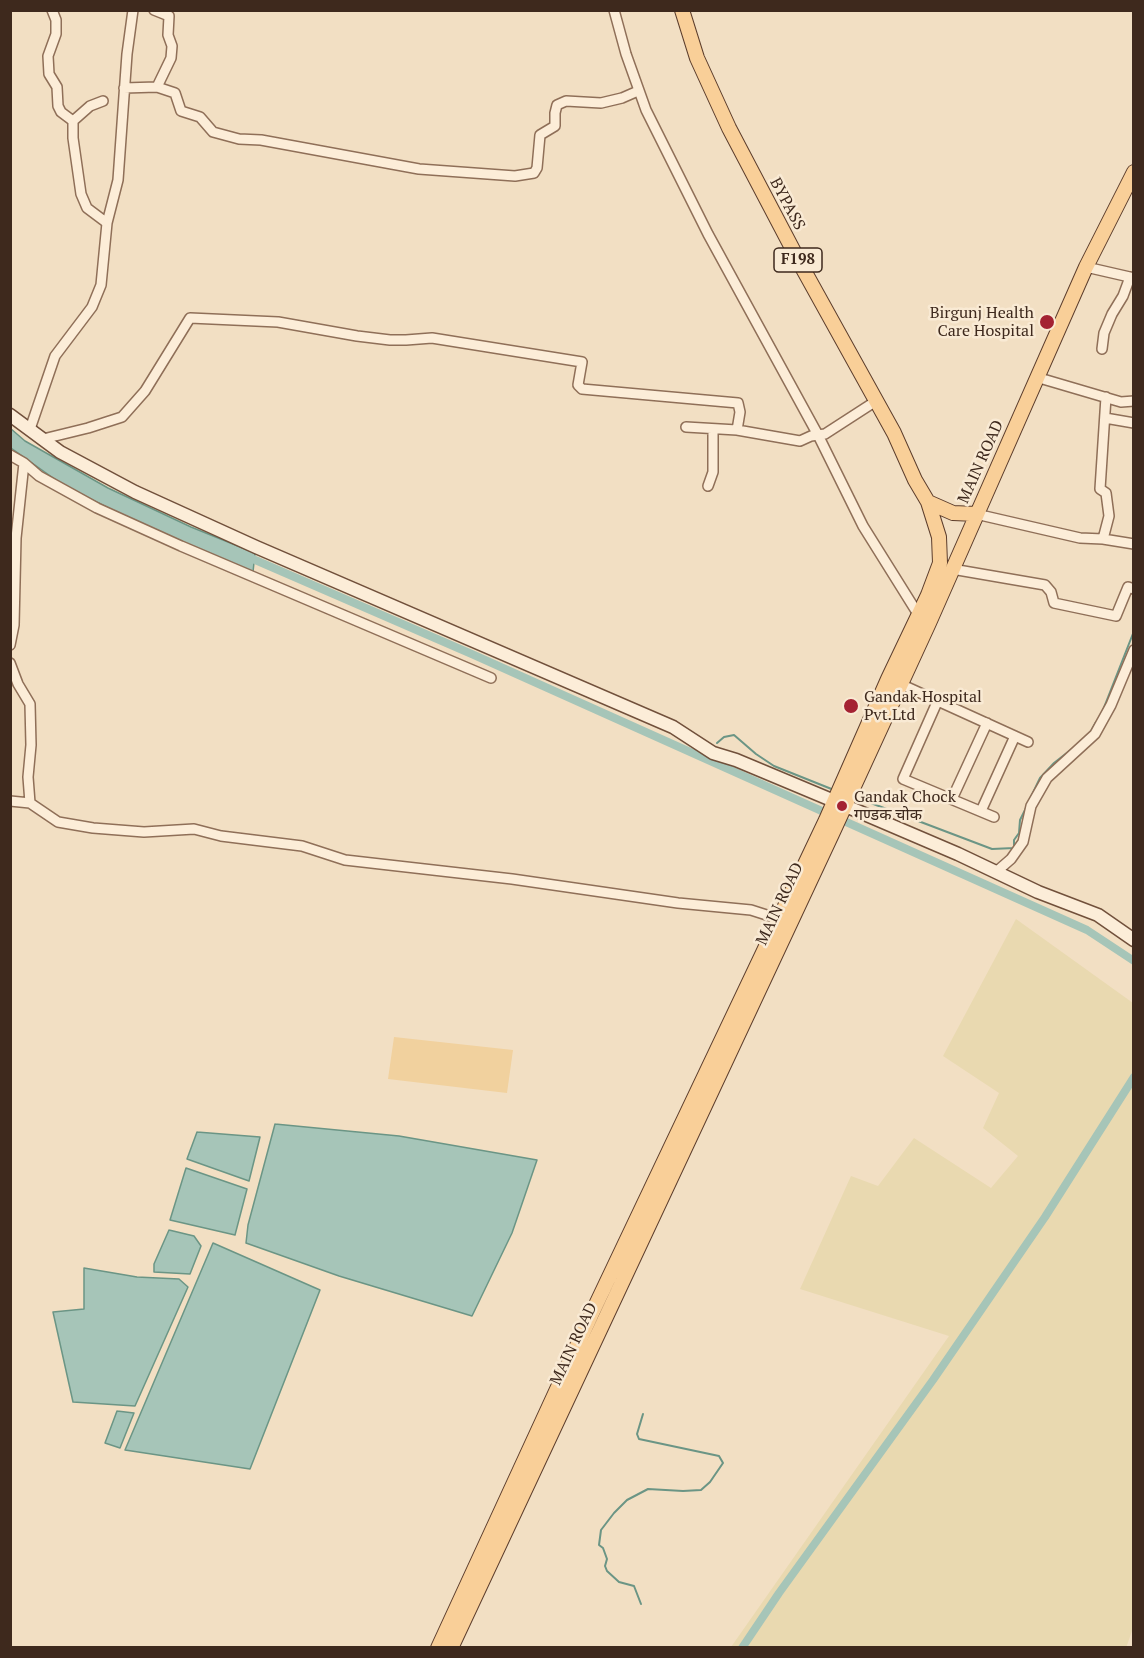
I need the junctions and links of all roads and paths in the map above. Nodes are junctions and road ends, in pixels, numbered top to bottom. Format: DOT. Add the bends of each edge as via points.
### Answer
graph roads {
  1 [pos="52,10"];
  2 [pos="133,10"];
  3 [pos="154,10"];
  4 [pos="614,10"];
  5 [pos="682,10"];
  6 [pos="157,87"];
  7 [pos="124,88"];
  8 [pos="638,92"];
  9 [pos="103,101"];
  10 [pos="73,121"];
  11 [pos="1134,172"];
  12 [pos="107,223"];
  13 [pos="1086,267"];
  14 [pos="1132,277"];
  15 [pos="1102,349"];
  16 [pos="1036,377"];
  17 [pos="1106,398"];
  18 [pos="876,401"];
  19 [pos="1134,401"];
  20 [pos="10,416"];
  21 [pos="1105,418"];
  22 [pos="1134,423"];
  23 [pos="686,428"];
  24 [pos="30,429"];
  25 [pos="713,429"];
  26 [pos="737,430"];
  27 [pos="818,435"];
  28 [pos="43,439"];
  29 [pos="10,455"];
  30 [pos="24,463"];
  31 [pos="708,486"];
  32 [pos="928,502"];
  33 [pos="976,514"];
  34 [pos="1103,539"];
  35 [pos="1134,544"];
  36 [pos="952,569"];
  37 [pos="1134,589"];
  38 [pos="928,595"];
  39 [pos="918,614"];
  40 [pos="10,645"];
  41 [pos="1134,650"];
  42 [pos="10,663"];
  43 [pos="491,678"];
  44 [pos="894,682"];
  45 [pos="938,700"];
  46 [pos="987,723"];
  47 [pos="1015,736"];
  48 [pos="1028,742"];
  49 [pos="952,799"];
  50 [pos="10,801"];
  51 [pos="30,803"];
  52 [pos="838,805"];
  53 [pos="981,811"];
  54 [pos="994,817"];
  55 [pos="831,823"];
  56 [pos="996,872"];
  57 [pos="779,919"];
  58 [pos="1134,940"];
  59 [pos="592,1330"];
  60 [pos="443,1647"];
  1 -- 10 [label="street" via="56,34 48,56 49,74 57,87 61,112"];
  2 -- 7 [label="street"];
  3 -- 6 [label="street" via="169,16 172,46 171,58"];
  4 -- 8 [label="street"];
  5 -- 18 [label="main road, BYPASS / F198" via="697,58 729,128"];
  6 -- 7 [label="street"];
  6 -- 8 [label="street" via="175,93 181,111 200,117 213,132 239,139 419,169 514,176 534,173 540,135 555,126 557,105 566,101 601,103"];
  7 -- 12 [label="street" via="118,180"];
  8 -- 27 [label="street" via="708,234"];
  9 -- 10 [label="street" via="90,106"];
  10 -- 12 [label="street" via="81,194 87,208"];
  11 -- 13 [label="main road, MAIN ROAD"];
  12 -- 24 [label="street" via="101,285 92,307 55,356"];
  13 -- 14 [label="street"];
  13 -- 16 [label="main road, MAIN ROAD"];
  14 -- 15 [label="street" via="1104,333"];
  16 -- 17 [label="street"];
  16 -- 33 [label="main road, MAIN ROAD"];
  17 -- 19 [label="street" via="1124,403"];
  17 -- 21 [label="street"];
  18 -- 27 [label="street"];
  18 -- 32 [label="main road, BYPASS / F198"];
  20 -- 24 [label="main road"];
  21 -- 22 [label="street"];
  21 -- 34 [label="street" via="1100,489 1106,494 1109,516"];
  23 -- 25 [label="street"];
  24 -- 28 [label="main road"];
  25 -- 26 [label="street"];
  25 -- 31 [label="street" via="713,472"];
  26 -- 27 [label="street" via="800,441"];
  26 -- 28 [label="street" via="738,403 582,389 578,385 582,362 432,338 390,340 278,322 190,318 145,391 122,417"];
  27 -- 39 [label="street" via="863,526"];
  28 -- 52 [label="main road" via="135,492 256,548 673,727 713,753"];
  29 -- 30 [label="street"];
  30 -- 40 [label="street"];
  30 -- 43 [label="street" via="39,476 96,508"];
  32 -- 33 [label="main road" via="953,513"];
  32 -- 38 [label="main road, BYPASS / F198" via="941,550"];
  33 -- 34 [label="street" via="1080,538"];
  33 -- 36 [label="main road, MAIN ROAD"];
  34 -- 35 [label="street"];
  36 -- 37 [label="street" via="1046,585 1053,603 1116,616 1128,587"];
  36 -- 44 [label="main road, MAIN ROAD"];
  38 -- 39 [label="main road, MAIN ROAD"];
  39 -- 44 [label="main road, MAIN ROAD"];
  41 -- 56 [label="street" via="1095,734 1047,778 1031,807 1023,842"];
  42 -- 51 [label="street" via="30,704"];
  44 -- 45 [label="street"];
  44 -- 52 [label="main road, MAIN ROAD"];
  45 -- 46 [label="street"];
  45 -- 49 [label="street" via="903,779"];
  46 -- 47 [label="street"];
  46 -- 49 [label="street"];
  47 -- 48 [label="street"];
  47 -- 53 [label="street"];
  49 -- 53 [label="street"];
  50 -- 51 [label="street"];
  51 -- 57 [label="street" via="58,822 93,828 144,832 194,829 302,846 345,860 751,910"];
  52 -- 55 [label="main road, MAIN ROAD"];
  52 -- 56 [label="main road"];
  53 -- 54 [label="street"];
  55 -- 57 [label="main road, MAIN ROAD"];
  55 -- 59 [label="main road, MAIN ROAD"];
  56 -- 58 [label="main road" via="1098,915"];
  57 -- 59 [label="main road, MAIN ROAD"];
  59 -- 60 [label="main road, MAIN ROAD"];
}
